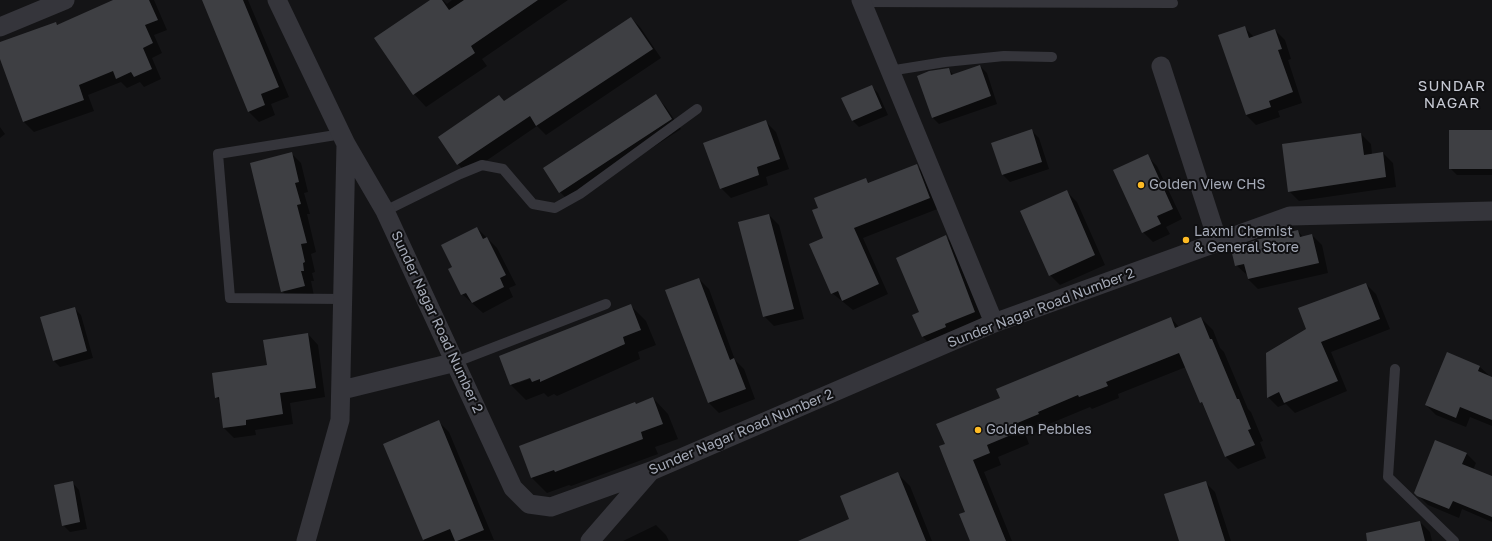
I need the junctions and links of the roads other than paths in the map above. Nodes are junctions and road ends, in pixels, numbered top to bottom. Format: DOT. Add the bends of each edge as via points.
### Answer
graph roads {
  1 [pos="66,0"];
  2 [pos="277,0"];
  3 [pos="861,1"];
  4 [pos="1174,3"];
  5 [pos="0,27"];
  6 [pos="1052,57"];
  7 [pos="1160,66"];
  8 [pos="890,72"];
  9 [pos="697,109"];
  10 [pos="344,139"];
  11 [pos="385,211"];
  12 [pos="1492,211"];
  13 [pos="1218,242"];
  14 [pos="343,299"];
  15 [pos="606,304"];
  16 [pos="994,323"];
  17 [pos="456,362"];
  18 [pos="1395,369"];
  19 [pos="342,390"];
  20 [pos="651,471"];
  21 [pos="306,541"];
  22 [pos="590,541"];
  23 [pos="1454,541"];
  1 -- 5 [label="street"];
  2 -- 10 [label="street, Sunder Nagar Road Number 2"];
  3 -- 4 [label="lane"];
  3 -- 8 [label="street"];
  6 -- 8 [label="lane" via="1004,56 945,62"];
  7 -- 13 [label="street"];
  8 -- 16 [label="street"];
  9 -- 11 [label="lane" via="580,194 555,208 533,204 503,169 482,165"];
  10 -- 11 [label="street, Sunder Nagar Road Number 2"];
  10 -- 14 [label="street"];
  10 -- 14 [label="lane" via="218,154 230,298"];
  11 -- 17 [label="street, Sunder Nagar Road Number 2"];
  12 -- 13 [label="street, Sunder Nagar Road Number 2" via="1290,216"];
  13 -- 16 [label="street, Sunder Nagar Road Number 2"];
  14 -- 19 [label="street"];
  15 -- 17 [label="lane"];
  16 -- 20 [label="street, Sunder Nagar Road Number 2"];
  17 -- 19 [label="street"];
  17 -- 20 [label="street, Sunder Nagar Road Number 2" via="513,488 529,504 551,507"];
  18 -- 23 [label="lane" via="1388,477"];
  19 -- 21 [label="street" via="340,420"];
  20 -- 22 [label="street"];
}
